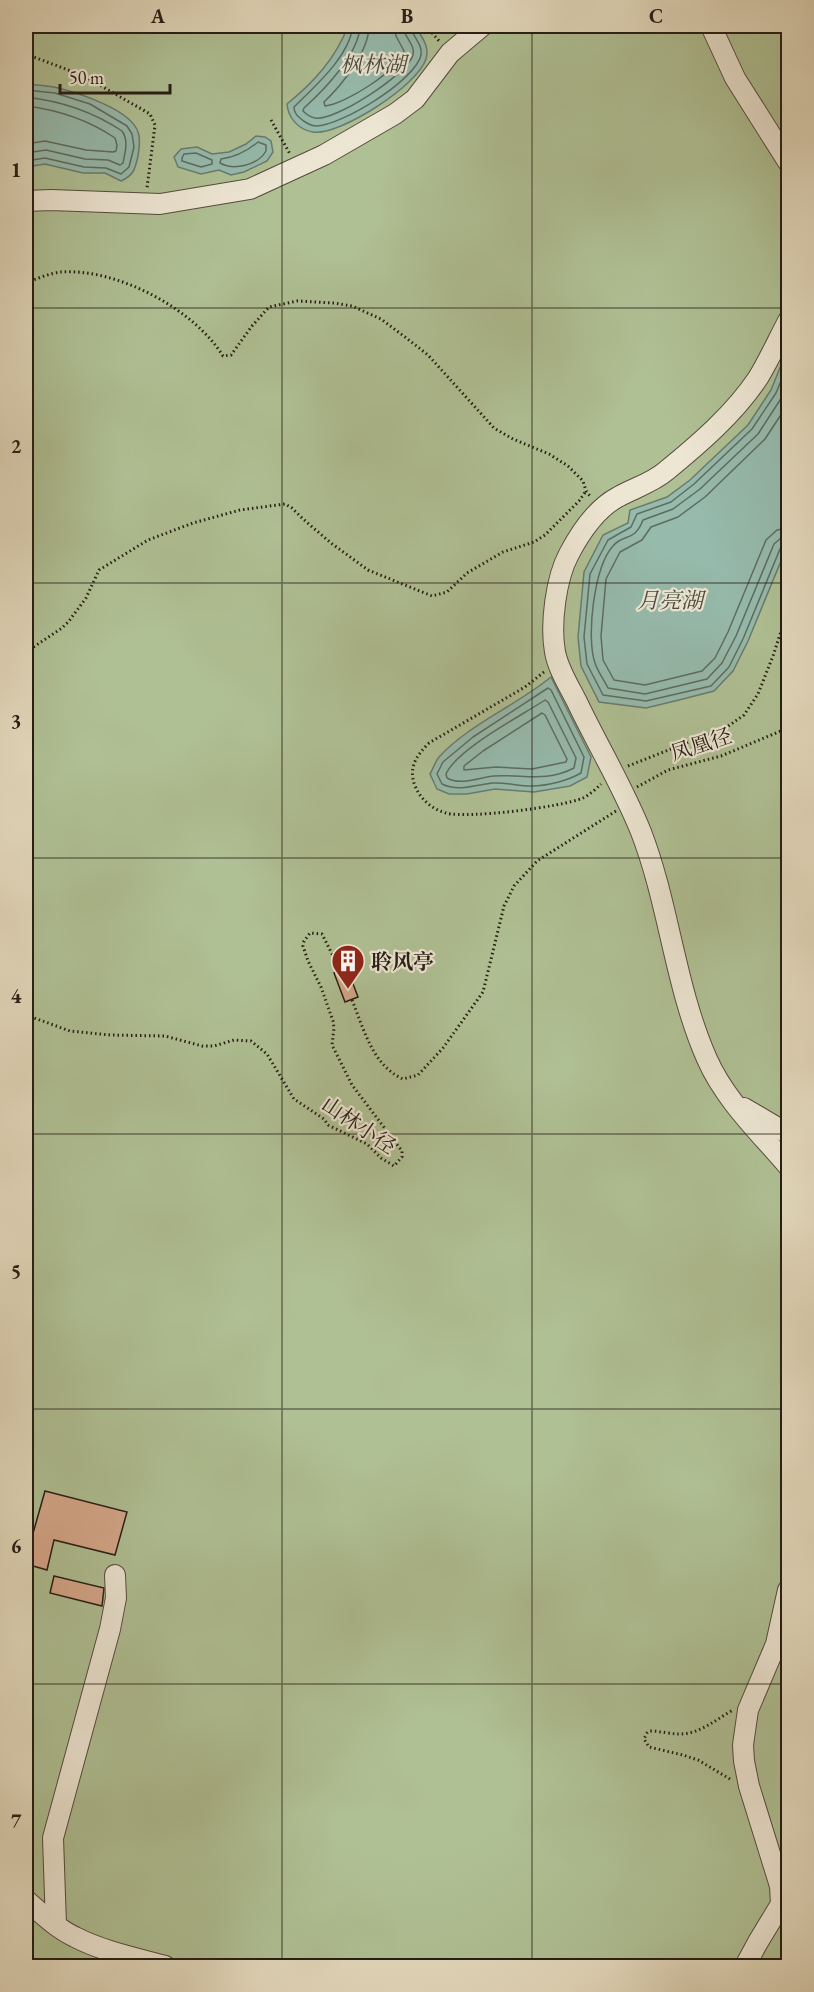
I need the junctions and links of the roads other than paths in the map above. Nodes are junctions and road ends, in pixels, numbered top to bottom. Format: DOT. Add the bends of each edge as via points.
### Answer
graph roads {
  1 [pos="482,26"];
  2 [pos="711,26"];
  3 [pos="789,162"];
  4 [pos="26,201"];
  5 [pos="789,321"];
  6 [pos="734,1102"];
  7 [pos="789,1134"];
  8 [pos="789,1166"];
  9 [pos="115,1575"];
  10 [pos="789,1590"];
  11 [pos="26,1900"];
  12 [pos="56,1925"];
  13 [pos="165,1966"];
  14 [pos="745,1966"];
  1 -- 4 [label="lane" via="450,53 415,99 395,114 298,168 250,189 160,204"];
  2 -- 3 [label="lane" via="735,78"];
  5 -- 6 [label="lane" via="757,379 737,405 664,473 609,502 590,523 563,566 553,632 557,662 642,835 707,1061"];
  6 -- 7 [label="lane"];
  6 -- 8 [label="lane"];
  9 -- 12 [label="lane" via="116,1598 110,1629 53,1839"];
  10 -- 14 [label="lane" via="776,1644 748,1710 743,1745 749,1786 780,1886 781,1904"];
  11 -- 12 [label="lane"];
  12 -- 13 [label="lane" via="76,1938"];
}
